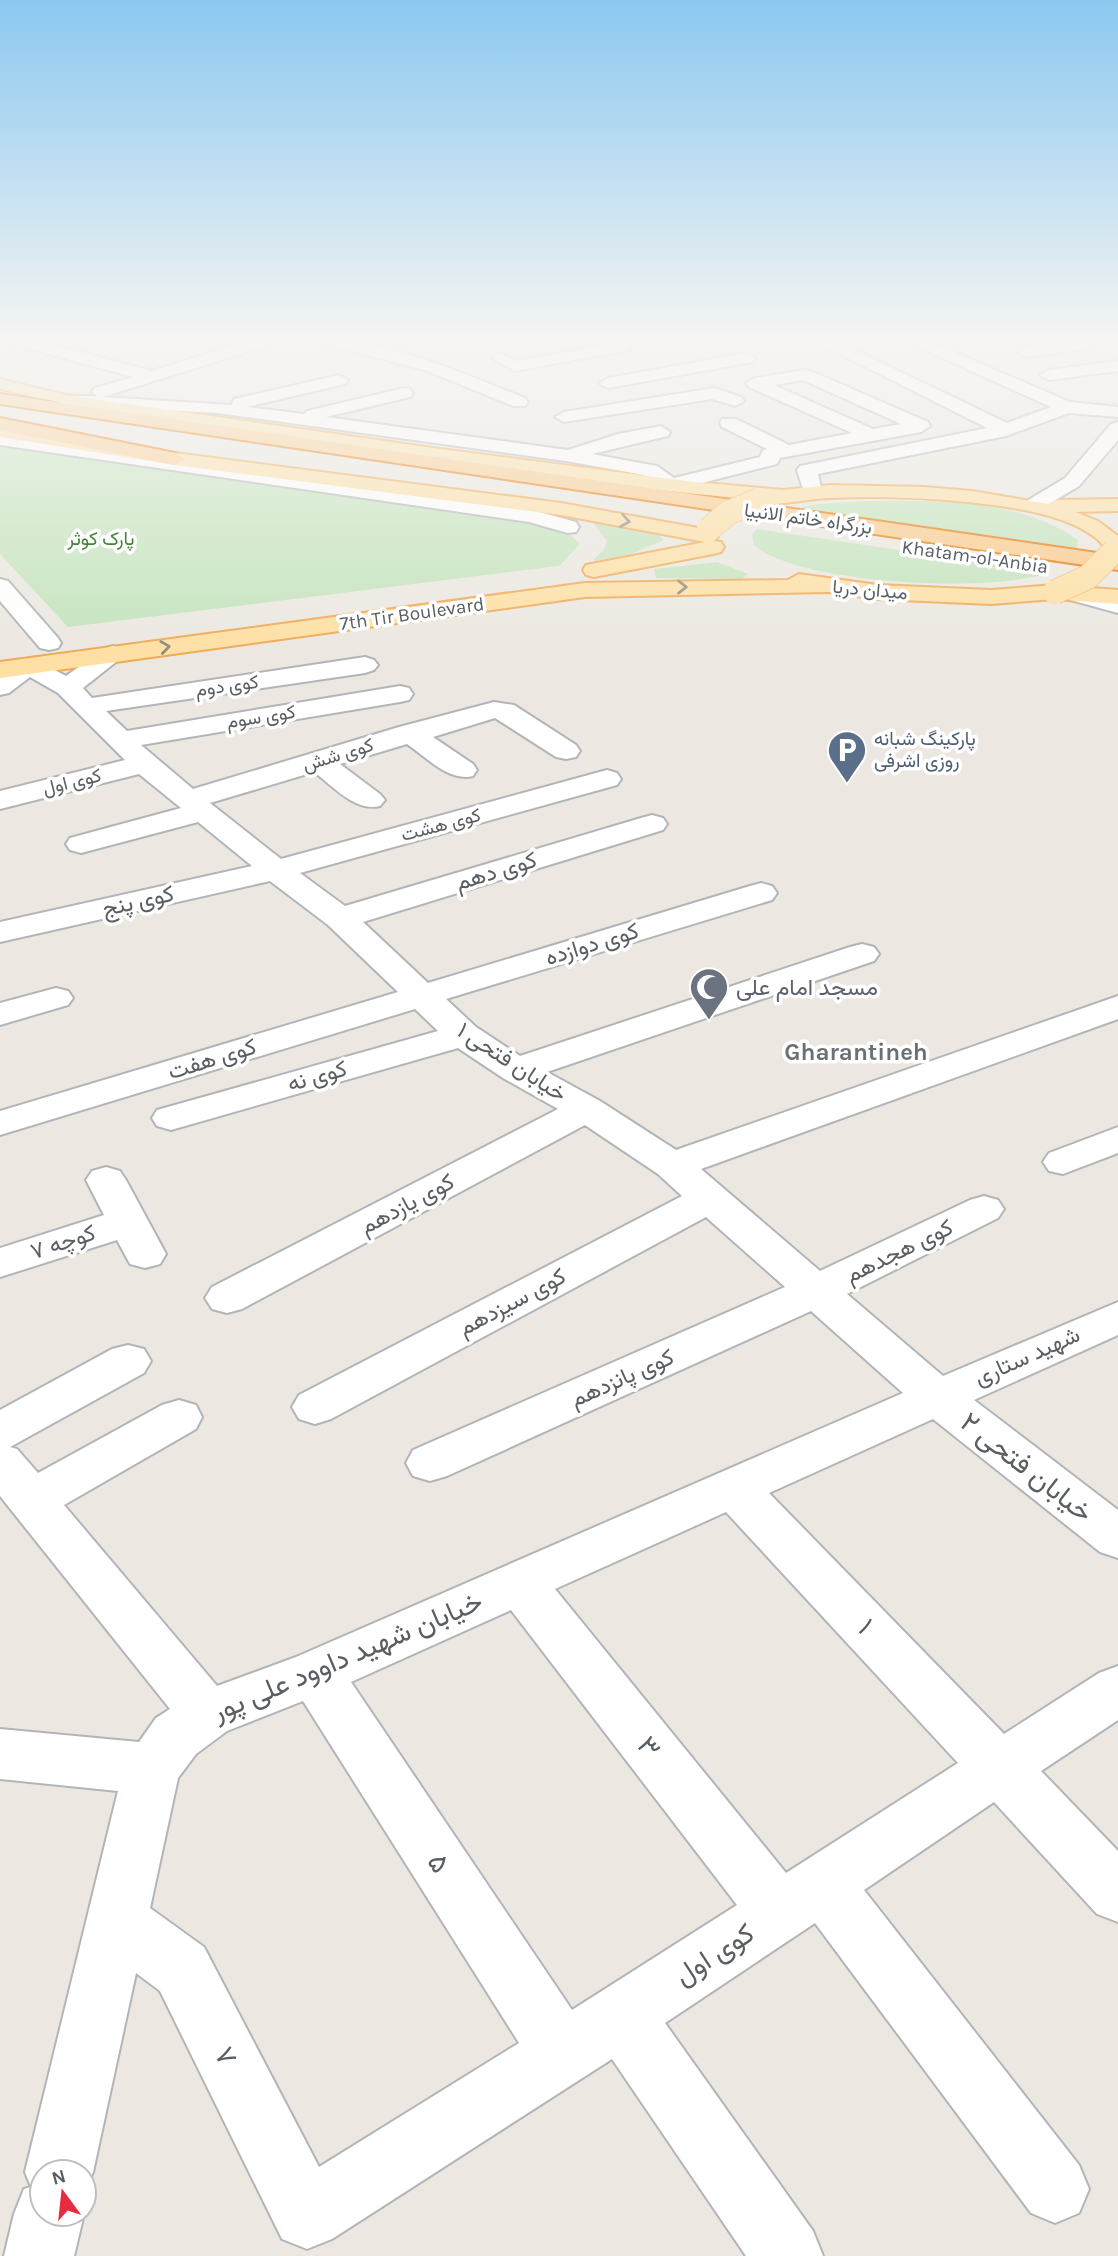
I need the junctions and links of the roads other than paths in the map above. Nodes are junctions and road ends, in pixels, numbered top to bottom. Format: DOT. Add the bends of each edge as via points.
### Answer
graph roads {
  1 [pos="30,443"];
  2 [pos="77,443"];
  3 [pos="94,443"];
  4 [pos="194,443"];
  5 [pos="360,443"];
  6 [pos="362,443"];
  7 [pos="396,443"];
  8 [pos="472,443"];
  9 [pos="607,443"];
  10 [pos="770,443"];
  11 [pos="825,443"];
  12 [pos="940,443"];
  13 [pos="1105,443"];
  14 [pos="786,451"];
  15 [pos="433,454"];
  16 [pos="566,455"];
  17 [pos="175,459"];
  18 [pos="670,485"];
  19 [pos="812,492"];
  20 [pos="780,495"];
  21 [pos="1118,505"];
  22 [pos="1032,506"];
  23 [pos="565,518"];
  24 [pos="1115,546"];
  25 [pos="720,547"];
  26 [pos="619,566"];
  27 [pos="568,575"];
  28 [pos="1118,578"];
  29 [pos="0,586"];
  30 [pos="825,586"];
  31 [pos="630,588"];
  32 [pos="1065,593"];
  33 [pos="1118,597"];
  34 [pos="1118,606"];
  35 [pos="49,643"];
  36 [pos="0,650"];
  37 [pos="113,654"];
  38 [pos="365,665"];
  39 [pos="29,666"];
  40 [pos="0,670"];
  41 [pos="0,687"];
  42 [pos="400,694"];
  43 [pos="78,696"];
  44 [pos="409,733"];
  45 [pos="566,751"];
  46 [pos="133,752"];
  47 [pos="317,761"];
  48 [pos="463,770"];
  49 [pos="607,779"];
  50 [pos="0,800"];
  51 [pos="370,800"];
  52 [pos="194,806"];
  53 [pos="652,824"];
  54 [pos="81,844"];
  55 [pos="276,870"];
  56 [pos="761,893"];
  57 [pos="340,918"];
  58 [pos="0,932"];
  59 [pos="862,954"];
  60 [pos="424,995"];
  61 [pos="56,998"];
  62 [pos="1118,1007"];
  63 [pos="0,1014"];
  64 [pos="463,1035"];
  65 [pos="516,1070"];
  66 [pos="587,1109"];
  67 [pos="171,1118"];
  68 [pos="0,1123"];
  69 [pos="1118,1139"];
  70 [pos="1063,1162"];
  71 [pos="672,1165"];
  72 [pos="106,1180"];
  73 [pos="710,1198"];
  74 [pos="984,1209"];
  75 [pos="0,1263"];
  76 [pos="814,1292"];
  77 [pos="228,1298"];
  78 [pos="1118,1317"];
  79 [pos="128,1361"];
  80 [pos="936,1396"];
  81 [pos="315,1407"];
  82 [pos="179,1417"];
  83 [pos="0,1432"];
  84 [pos="0,1462"];
  85 [pos="430,1463"];
  86 [pos="732,1486"];
  87 [pos="31,1500"];
  88 [pos="1118,1538"];
  89 [pos="519,1581"];
  90 [pos="315,1673"];
  91 [pos="1118,1690"];
  92 [pos="207,1714"];
  93 [pos="0,1754"];
  94 [pos="1001,1767"];
  95 [pos="152,1769"];
  96 [pos="1118,1893"];
  97 [pos="801,1897"];
  98 [pos="117,1920"];
  99 [pos="620,2015"];
  100 [pos="563,2053"];
  101 [pos="62,2158"];
  102 [pos="1055,2189"];
  103 [pos="307,2214"];
  104 [pos="46,2228"];
  105 [pos="39,2256"];
  106 [pos="788,2256"];
  1 -- 23 [label="street"];
  2 -- 17 [label="main road, میدان دریا"];
  3 -- 17 [label="highway"];
  4 -- 28 [label="highway, Khatam-ol-Anbia"];
  5 -- 15 [label="main road"];
  6 -- 24 [label="highway, بزرگراه خاتم الانبیا"];
  7 -- 15 [label="street"];
  8 -- 16 [label="street"];
  9 -- 16 [label="street"];
  10 -- 14 [label="street"];
  11 -- 14 [label="street"];
  12 -- 19 [label="street" via="807,470"];
  13 -- 22 [label="street" via="1072,482"];
  14 -- 18 [label="street" via="770,454 770,460"];
  15 -- 18 [label="main road"];
  16 -- 18 [label="street" via="650,470"];
  17 -- 23 [label="main road, میدان دریا"];
  18 -- 20 [label="main road"];
  19 -- 20 [label="main road"];
  19 -- 22 [label="main road" via="932,495"];
  20 -- 25 [label="main road, bridge" via="728,513"];
  21 -- 22 [label="main road"];
  22 -- 24 [label="main road" via="1087,523"];
  23 -- 25 [label="main road, میدان دریا, one-way"];
  23 -- 27 [label="main road" via="595,531 596,545"];
  24 -- 32 [label="main road, bridge" via="1088,577"];
  25 -- 26 [label="main road, 7th Tir Boulevard"];
  25 -- 30 [label="main road, میدان دریا" via="784,578"];
  26 -- 27 [label="main road, 7th Tir Boulevard"];
  26 -- 31 [label="main road" via="645,573 644,579"];
  27 -- 35 [label="main road, 7th Tir Boulevard"];
  29 -- 35 [label="street"];
  31 -- 30 [label="main road, 7th Tir Boulevard, one-way"];
  30 -- 32 [label="main road, میدان دریا" via="991,597"];
  37 -- 31 [label="main road, 7th Tir Boulevard, one-way" via="585,590"];
  32 -- 33 [label="main road"];
  32 -- 34 [label="street"];
  35 -- 36 [label="main road, 7th Tir Boulevard"];
  37 -- 39 [label="main road, 7th Tir Boulevard"];
  37 -- 43 [label="street"];
  38 -- 43 [label="street, کوی دوم"];
  39 -- 40 [label="main road, 7th Tir Boulevard"];
  39 -- 41 [label="street"];
  39 -- 43 [label="street, خیابان فتحی ۱"];
  42 -- 46 [label="street, کوی سوم"];
  43 -- 46 [label="street, خیابان فتحی ۱"];
  44 -- 45 [label="street, کوی شش" via="488,711 505,711"];
  44 -- 47 [label="street, کوی شش"];
  44 -- 48 [label="street"];
  46 -- 50 [label="street, کوی اول"];
  46 -- 52 [label="street, خیابان فتحی ۱"];
  47 -- 51 [label="street"];
  47 -- 52 [label="street, کوی شش"];
  49 -- 55 [label="street, کوی هشت"];
  52 -- 54 [label="street"];
  52 -- 55 [label="street, خیابان فتحی ۱"];
  53 -- 57 [label="street, کوی دهم"];
  55 -- 57 [label="street, خیابان فتحی ۱"];
  55 -- 58 [label="street, کوی پنج"];
  56 -- 60 [label="street, کوی دوازده"];
  57 -- 60 [label="street, خیابان فتحی ۱"];
  59 -- 65 [label="street"];
  60 -- 64 [label="street, خیابان فتحی ۱"];
  60 -- 68 [label="street, کوی هفت"];
  61 -- 63 [label="street"];
  62 -- 71 [label="street"];
  64 -- 65 [label="street, خیابان فتحی ۱"];
  64 -- 67 [label="street, کوی نه"];
  65 -- 66 [label="street, خیابان فتحی ۱"];
  66 -- 71 [label="street, خیابان فتحی ۱"];
  66 -- 77 [label="street, کوی یازدهم"];
  69 -- 70 [label="street"];
  71 -- 73 [label="street, خیابان فتحی ۱"];
  72 -- 75 [label="street, کوچه ۷" via="136,1238"];
  73 -- 76 [label="street, خیابان فتحی ۱"];
  73 -- 81 [label="street, کوی سیزدهم"];
  74 -- 76 [label="street, کوی هجدهم"];
  76 -- 80 [label="street, خیابان فتحی ۱"];
  76 -- 85 [label="street, کوی پانزدهم"];
  78 -- 80 [label="street, شهید ستاری"];
  79 -- 83 [label="street"];
  80 -- 86 [label="street, خیابان شهید داوود علی پور"];
  80 -- 88 [label="street, خیابان فتحی ۲"];
  82 -- 87 [label="street"];
  84 -- 87 [label="street"];
  86 -- 89 [label="street, خیابان شهید داوود علی پور"];
  86 -- 94 [label="street, ۱"];
  87 -- 92 [label="street"];
  89 -- 90 [label="street, خیابان شهید داوود علی پور"];
  89 -- 97 [label="street, ۳"];
  90 -- 92 [label="street, خیابان شهید داوود علی پور"];
  90 -- 100 [label="street, ۵"];
  91 -- 94 [label="street, کوی اول"];
  92 -- 95 [label="street, خیابان شهید داوود علی پور" via="176,1736"];
  93 -- 95 [label="street"];
  94 -- 96 [label="street, ۱"];
  94 -- 97 [label="street, کوی اول"];
  95 -- 98 [label="street, خیابان شهید داوود علی پور"];
  97 -- 99 [label="street, کوی اول"];
  97 -- 102 [label="street, ۳"];
  98 -- 101 [label="street, خیابان شهید داوود علی پور"];
  98 -- 103 [label="street, ۷" via="182,1969"];
  99 -- 100 [label="street, کوی اول"];
  99 -- 106 [label="street"];
  100 -- 103 [label="street, کوی اول"];
  104 -- 105 [label="street"];
}
